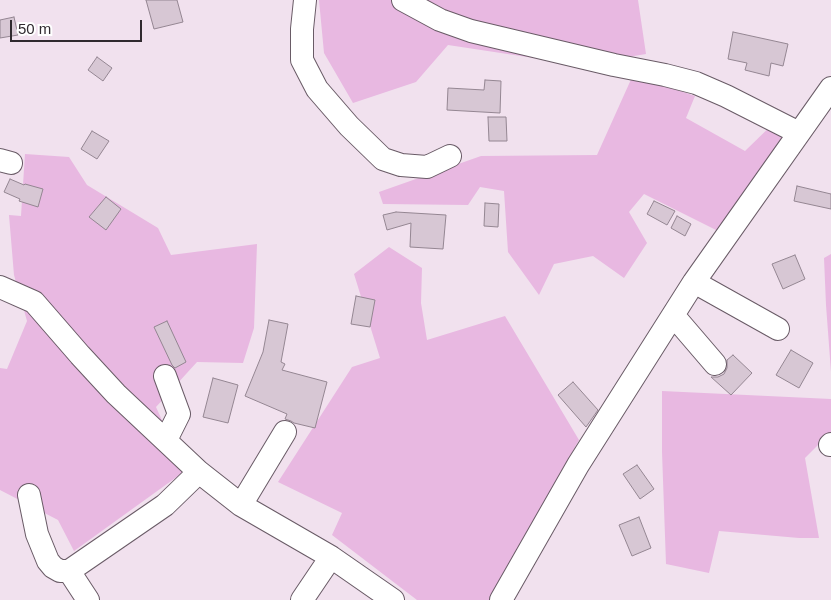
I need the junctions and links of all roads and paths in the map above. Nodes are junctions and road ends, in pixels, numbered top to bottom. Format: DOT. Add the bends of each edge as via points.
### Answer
graph roads {
  1 [pos="304,0"];
  2 [pos="403,0"];
  3 [pos="831,88"];
  4 [pos="799,133"];
  5 [pos="450,156"];
  6 [pos="694,282"];
  7 [pos="0,287"];
  8 [pos="673,315"];
  9 [pos="778,329"];
  10 [pos="715,364"];
  11 [pos="165,376"];
  12 [pos="285,432"];
  13 [pos="166,440"];
  14 [pos="199,472"];
  15 [pos="28,495"];
  16 [pos="240,505"];
  17 [pos="331,557"];
  18 [pos="69,571"];
  19 [pos="88,600"];
  20 [pos="302,600"];
  21 [pos="393,600"];
  22 [pos="500,600"];
  1 -- 5 [label="street" via="302,60 317,89 349,126 382,159 401,165 427,167"];
  2 -- 4 [label="street" via="440,20 471,31 696,83"];
  3 -- 4 [label="street"];
  4 -- 6 [label="street"];
  6 -- 8 [label="street"];
  6 -- 9 [label="street"];
  7 -- 13 [label="street" via="34,302 116,394"];
  8 -- 10 [label="street"];
  8 -- 22 [label="street" via="578,465"];
  11 -- 13 [label="street" via="179,414"];
  12 -- 16 [label="street"];
  13 -- 14 [label="street"];
  14 -- 16 [label="street"];
  14 -- 18 [label="street" via="165,505"];
  15 -- 18 [label="street" via="37,534 48,561 60,571"];
  16 -- 17 [label="street"];
  17 -- 20 [label="street"];
  17 -- 21 [label="street"];
  18 -- 19 [label="street"];
}
